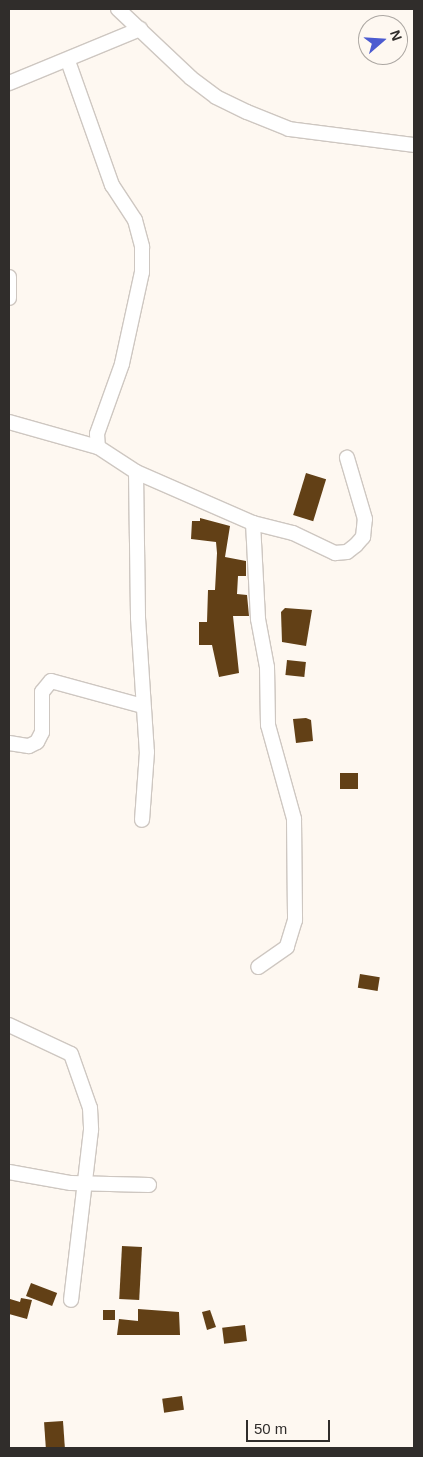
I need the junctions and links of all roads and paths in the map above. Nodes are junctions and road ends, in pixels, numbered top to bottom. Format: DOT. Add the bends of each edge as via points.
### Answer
graph roads {
  1 [pos="118,9"];
  2 [pos="140,29"];
  3 [pos="68,61"];
  4 [pos="9,83"];
  5 [pos="414,145"];
  6 [pos="9,277"];
  7 [pos="9,298"];
  8 [pos="9,422"];
  9 [pos="98,447"];
  10 [pos="346,458"];
  11 [pos="136,472"];
  12 [pos="253,523"];
  13 [pos="143,706"];
  14 [pos="9,743"];
  15 [pos="142,820"];
  16 [pos="258,967"];
  17 [pos="9,1025"];
  18 [pos="9,1172"];
  19 [pos="86,1183"];
  20 [pos="149,1185"];
  21 [pos="71,1300"];
  1 -- 2 [label="street"];
  2 -- 3 [label="street"];
  2 -- 5 [label="street" via="191,78 216,97 247,112 289,129"];
  3 -- 4 [label="street"];
  3 -- 9 [label="street" via="112,185 135,220 142,247 142,272 122,364 97,434"];
  6 -- 7 [label="street"];
  8 -- 9 [label="street"];
  9 -- 11 [label="street"];
  10 -- 12 [label="street" via="365,520 363,537 347,552 336,553 293,534"];
  11 -- 12 [label="street"];
  11 -- 13 [label="street"];
  12 -- 16 [label="street" via="258,619 267,667 268,725 294,819 295,920 287,946"];
  13 -- 14 [label="street" via="51,681 42,692 42,732 37,742 29,746"];
  13 -- 15 [label="street" via="147,752"];
  17 -- 19 [label="street" via="66,1050 75,1060 92,1120"];
  18 -- 19 [label="street" via="38,1179"];
  19 -- 20 [label="street"];
  19 -- 21 [label="street"];
}
